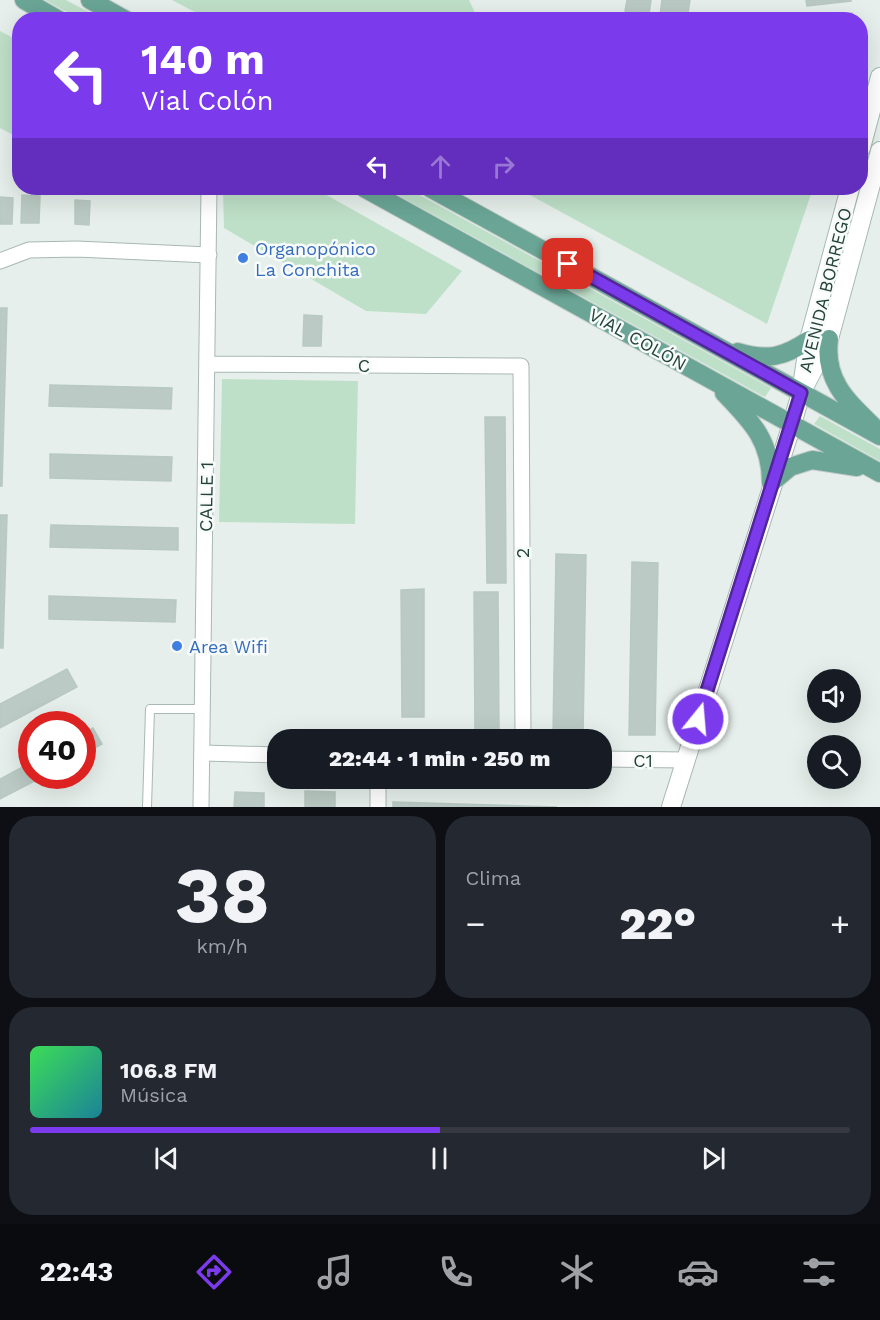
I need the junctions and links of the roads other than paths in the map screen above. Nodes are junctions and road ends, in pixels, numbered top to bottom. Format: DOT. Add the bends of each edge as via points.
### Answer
graph roads {
  1 [pos="24,0"];
  2 [pos="90,0"];
  3 [pos="45,12"];
  4 [pos="112,12"];
  5 [pos="880,77"];
  6 [pos="868,121"];
  7 [pos="880,151"];
  8 [pos="209,195"];
  9 [pos="377,195"];
  10 [pos="443,195"];
  11 [pos="848,195"];
  12 [pos="208,255"];
  13 [pos="0,261"];
  14 [pos="829,339"];
  15 [pos="809,340"];
  16 [pos="713,344"];
  17 [pos="207,364"];
  18 [pos="521,366"];
  19 [pos="712,380"];
  20 [pos="801,393"];
  21 [pos="792,424"];
  22 [pos="880,434"];
  23 [pos="880,473"];
  24 [pos="771,483"];
  25 [pos="204,709"];
  26 [pos="523,729"];
  27 [pos="203,753"];
  28 [pos="267,754"];
  29 [pos="612,759"];
  30 [pos="685,760"];
  31 [pos="378,789"];
  32 [pos="147,807"];
  33 [pos="201,807"];
  34 [pos="378,807"];
  35 [pos="671,807"];
  1 -- 3 [label="main road"];
  2 -- 4 [label="main road"];
  5 -- 6 [label="main road"];
  7 -- 14 [label="main road, AVENIDA BORREGO"];
  8 -- 12 [label="street, CALLE 1"];
  9 -- 19 [label="main road, VIAL COLÓN"];
  10 -- 16 [label="main road, VIAL COLÓN"];
  11 -- 15 [label="main road, AVENIDA BORREGO"];
  12 -- 13 [label="street" via="29,250"];
  12 -- 17 [label="street, CALLE 1"];
  14 -- 20 [label="main road, AVENIDA BORREGO"];
  14 -- 22 [label="main road" via="827,356 833,380"];
  15 -- 16 [label="main road" via="790,353 770,358"];
  15 -- 20 [label="main road, AVENIDA BORREGO"];
  16 -- 20 [label="main road, VIAL COLÓN"];
  17 -- 18 [label="street, C"];
  17 -- 25 [label="street, CALLE 1"];
  18 -- 26 [label="street, 2"];
  19 -- 21 [label="main road, VIAL COLÓN"];
  19 -- 24 [label="main road" via="754,426 767,449"];
  20 -- 21 [label="main road, AVENIDA BORREGO"];
  20 -- 22 [label="main road, VIAL COLÓN"];
  21 -- 23 [label="main road, VIAL COLÓN"];
  21 -- 24 [label="main road, AVENIDA BORREGO"];
  23 -- 24 [label="main road" via="812,460 790,467"];
  24 -- 30 [label="main road, AVENIDA BORREGO"];
  25 -- 27 [label="street, CALLE 1"];
  25 -- 32 [label="lane" via="150,709"];
  27 -- 28 [label="street"];
  27 -- 33 [label="street, CALLE 1"];
  29 -- 30 [label="street, C1"];
  30 -- 35 [label="main road, AVENIDA BORREGO"];
  31 -- 34 [label="street"];
}
